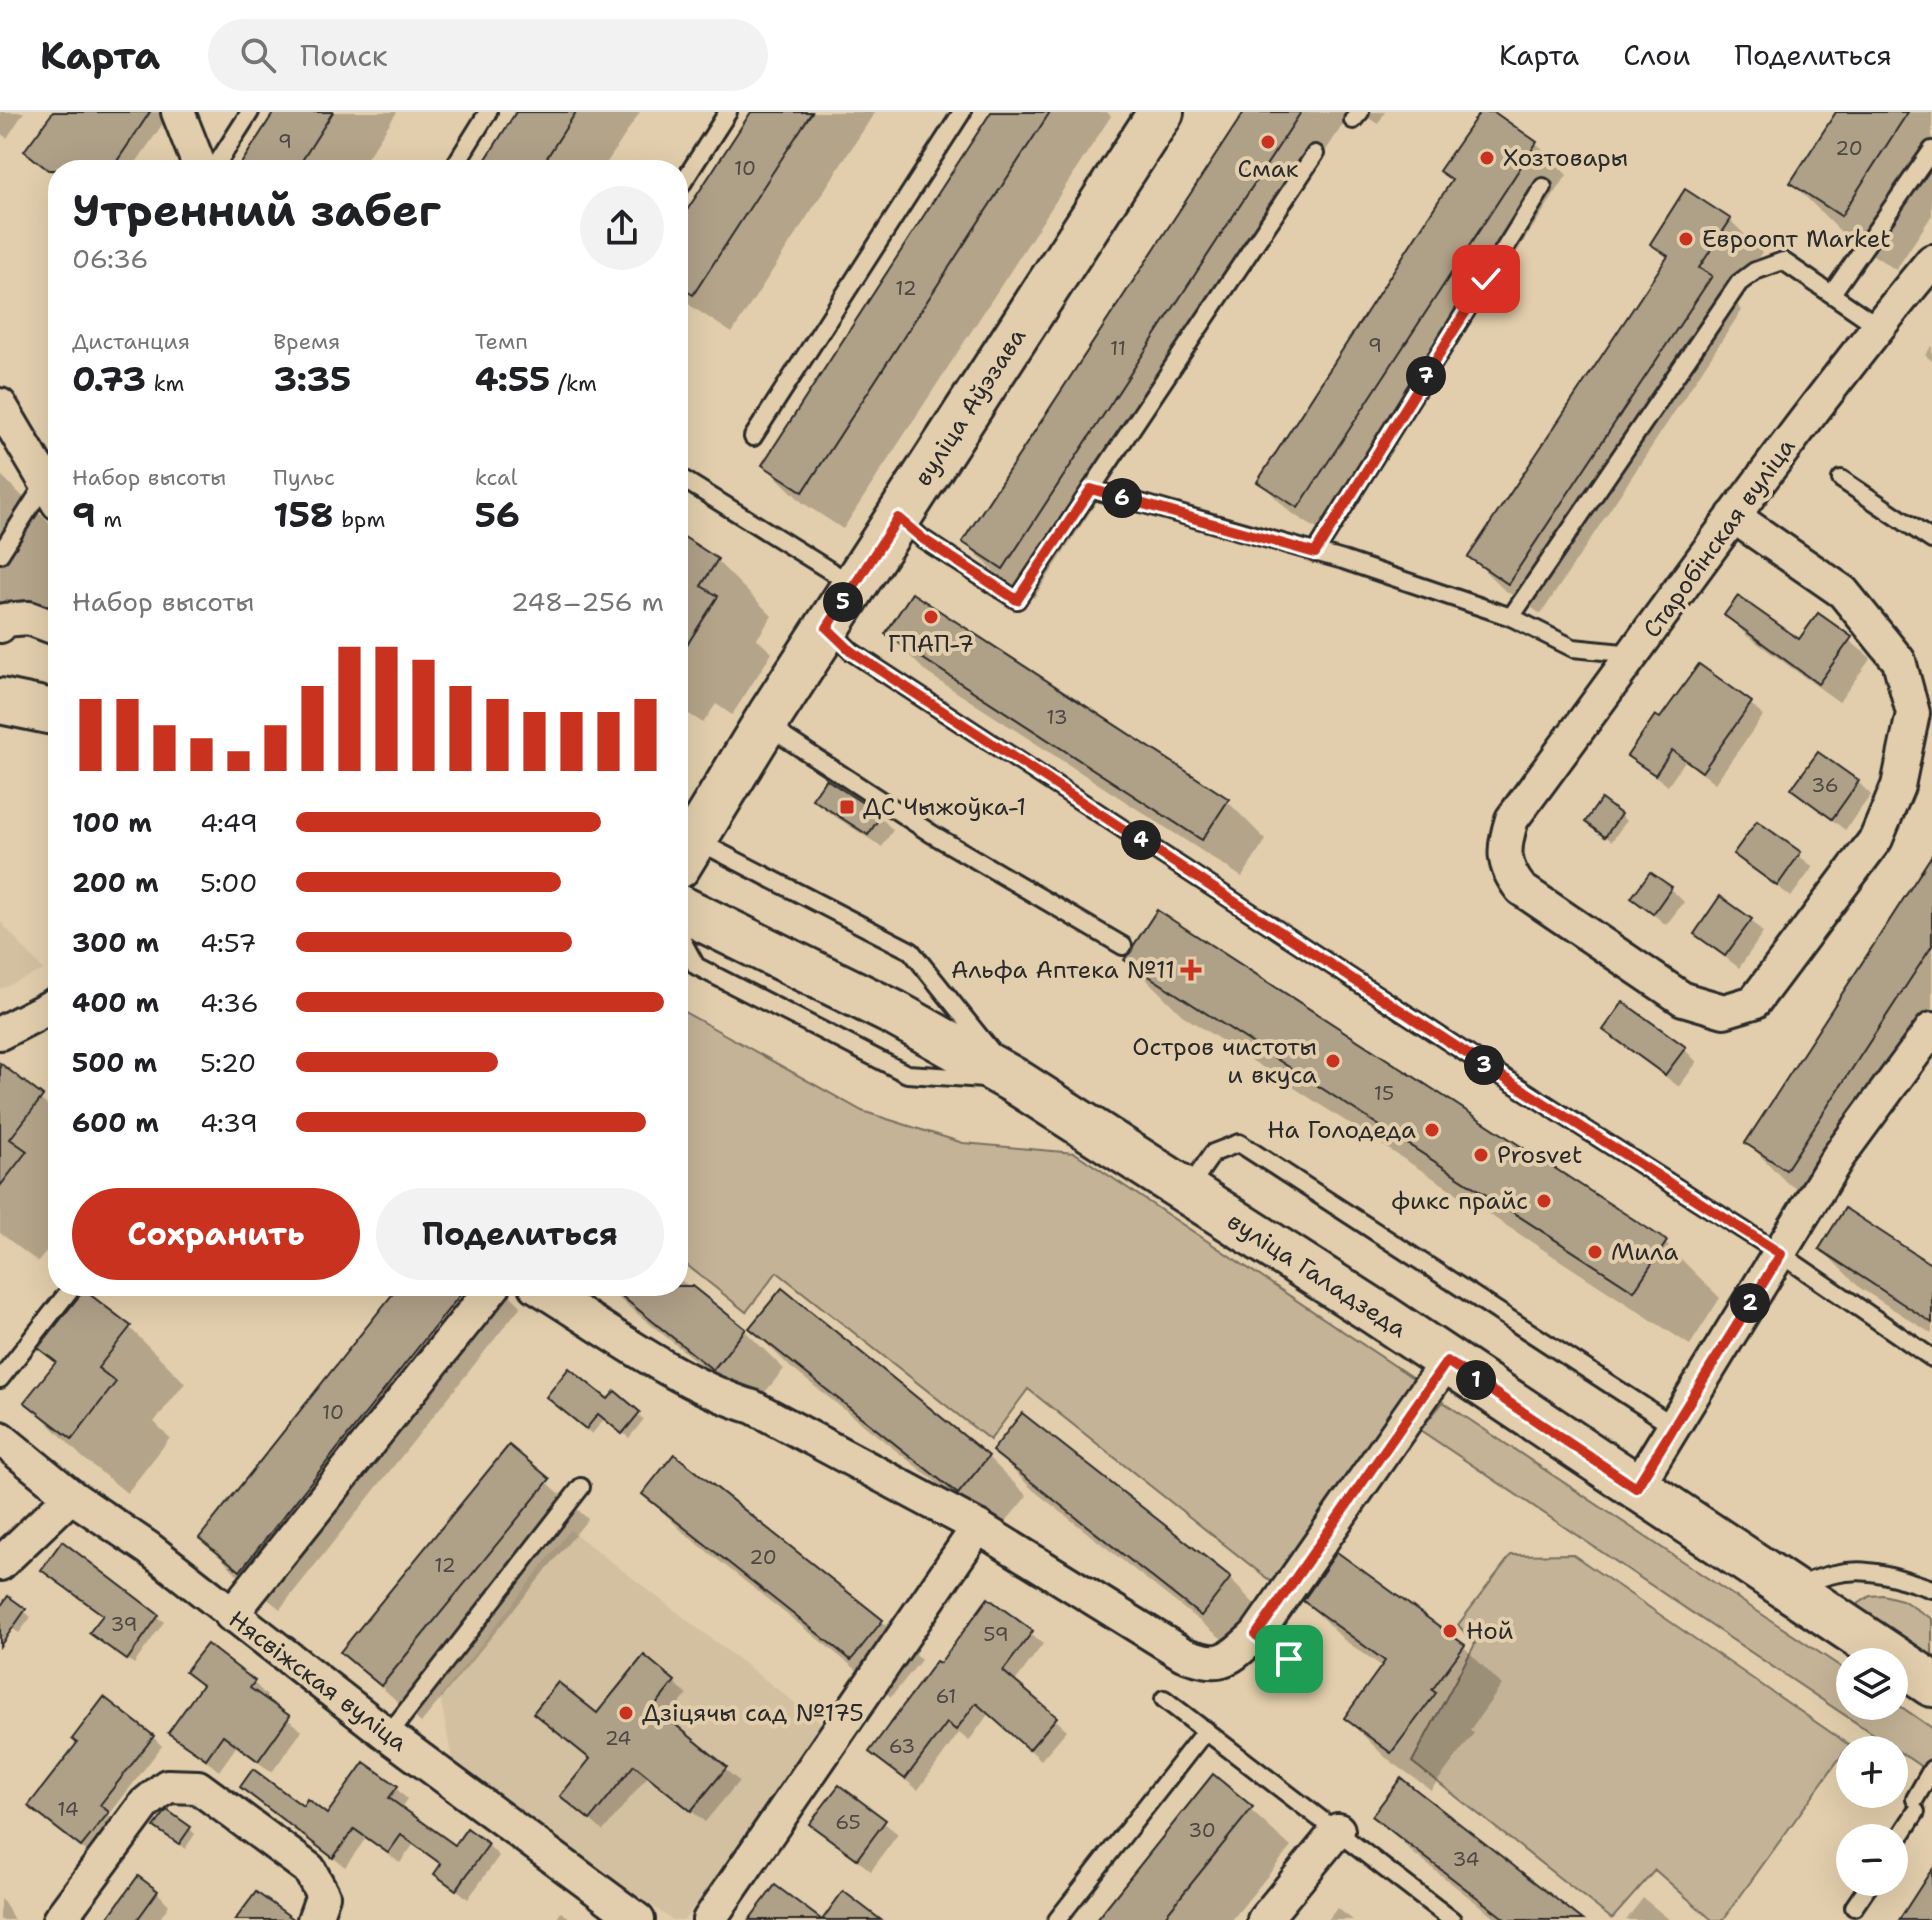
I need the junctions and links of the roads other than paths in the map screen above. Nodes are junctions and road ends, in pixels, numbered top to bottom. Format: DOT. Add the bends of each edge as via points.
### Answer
graph roads {
  1 [pos="178,112"];
  2 [pos="250,112"];
  3 [pos="488,112"];
  4 [pos="728,112"];
  5 [pos="962,112"];
  6 [pos="1161,112"];
  7 [pos="1932,150"];
  8 [pos="1315,154"];
  9 [pos="197,160"];
  10 [pos="219,160"];
  11 [pos="458,160"];
  12 [pos="688,174"];
  13 [pos="1543,187"];
  14 [pos="1932,261"];
  15 [pos="1833,292"];
  16 [pos="1878,326"];
  17 [pos="0,405"];
  18 [pos="753,437"];
  19 [pos="48,474"];
  20 [pos="1841,479"];
  21 [pos="688,482"];
  22 [pos="1091,489"];
  23 [pos="48,491"];
  24 [pos="1733,516"];
  25 [pos="898,518"];
  26 [pos="1932,540"];
  27 [pos="1315,553"];
  28 [pos="0,554"];
  29 [pos="854,586"];
  30 [pos="1511,617"];
  31 [pos="48,625"];
  32 [pos="0,626"];
  33 [pos="827,628"];
  34 [pos="1634,654"];
  35 [pos="0,701"];
  36 [pos="48,711"];
  37 [pos="771,714"];
  38 [pos="688,850"];
  39 [pos="688,854"];
  40 [pos="688,912"];
  41 [pos="1123,946"];
  42 [pos="688,951"];
  43 [pos="48,1008"];
  44 [pos="1932,1029"];
  45 [pos="0,1033"];
  46 [pos="1015,1081"];
  47 [pos="1187,1190"];
  48 [pos="1781,1254"];
  49 [pos="65,1296"];
  50 [pos="486,1296"];
  51 [pos="553,1296"];
  52 [pos="1932,1358"];
  53 [pos="1447,1361"];
  54 [pos="0,1379"];
  55 [pos="1674,1426"];
  56 [pos="0,1438"];
  57 [pos="581,1487"];
  58 [pos="1636,1488"];
  59 [pos="71,1496"];
  60 [pos="978,1527"];
  61 [pos="0,1564"];
  62 [pos="1932,1589"];
  63 [pos="1789,1590"];
  64 [pos="231,1615"];
  65 [pos="1256,1635"];
  66 [pos="1289,1659"];
  67 [pos="1932,1684"];
  68 [pos="1164,1699"];
  69 [pos="1206,1730"];
  70 [pos="388,1735"];
  71 [pos="1932,1769"];
  72 [pos="1906,1824"];
  73 [pos="1338,1830"];
  74 [pos="1861,1896"];
  75 [pos="1854,1907"];
  76 [pos="59,1920"];
  77 [pos="314,1920"];
  78 [pos="638,1920"];
  79 [pos="709,1920"];
  80 [pos="1057,1920"];
  81 [pos="1264,1920"];
  82 [pos="1452,1920"];
  1 -- 9 [label="street"];
  2 -- 10 [label="lane"];
  3 -- 11 [label="lane"];
  4 -- 12 [label="lane"];
  5 -- 18 [label="lane"];
  6 -- 25 [label="main road, вуліца Аўэзава"];
  7 -- 15 [label="lane"];
  8 -- 22 [label="lane"];
  13 -- 27 [label="lane"];
  14 -- 16 [label="street, Старобінская вуліца"];
  15 -- 16 [label="lane"];
  15 -- 30 [label="lane" via="1783,261 1739,283"];
  16 -- 24 [label="street, Старобінская вуліца"];
  17 -- 19 [label="street"];
  20 -- 26 [label="lane"];
  21 -- 29 [label="lane"];
  22 -- 25 [label="lane" via="1017,600"];
  22 -- 27 [label="lane"];
  23 -- 28 [label="lane"];
  24 -- 34 [label="street, Старобінская вуліца"];
  24 -- 34 [label="street, Старобінская вуліца" via="1843,592 1899,661 1913,713 1898,786 1876,839 1754,1002 1724,1011 1683,999 1521,889 1507,871 1503,850 1512,819"];
  25 -- 29 [label="main road, вуліца Аўэзава"];
  27 -- 30 [label="lane"];
  29 -- 33 [label="main road, вуліца Аўэзава"];
  30 -- 34 [label="lane" via="1573,648"];
  31 -- 32 [label="street" via="29,618 4,620"];
  33 -- 37 [label="main road, вуліца Аўэзава"];
  33 -- 48 [label="lane" via="852,652"];
  35 -- 36 [label="main road"];
  37 -- 38 [label="main road, вуліца Аўэзава"];
  37 -- 41 [label="lane" via="784,737 932,834"];
  39 -- 46 [label="lane" via="911,951"];
  40 -- 46 [label="main road, вуліца Галадзеда" via="894,1013"];
  42 -- 46 [label="lane" via="696,966 907,1074"];
  43 -- 45 [label="street"];
  44 -- 48 [label="street" via="1838,1157"];
  46 -- 47 [label="main road, вуліца Галадзеда"];
  47 -- 53 [label="main road, вуліца Галадзеда"];
  47 -- 55 [label="lane" via="1213,1153 1239,1143"];
  48 -- 52 [label="lane"];
  48 -- 55 [label="street"];
  49 -- 54 [label="lane"];
  50 -- 64 [label="street"];
  51 -- 60 [label="street" via="694,1381 765,1413"];
  53 -- 58 [label="main road, вуліца Галадзеда"];
  53 -- 65 [label="street"];
  55 -- 58 [label="street"];
  56 -- 59 [label="street, Нясвіжская вуліца"];
  57 -- 70 [label="lane"];
  58 -- 63 [label="main road, вуліца Галадзеда"];
  59 -- 61 [label="street"];
  59 -- 64 [label="street, Нясвіжская вуліца" via="148,1548"];
  60 -- 65 [label="street" via="1183,1654 1211,1664 1232,1657"];
  60 -- 79 [label="street"];
  62 -- 63 [label="lane" via="1866,1571 1835,1571"];
  63 -- 67 [label="main road, вуліца Галадзеда"];
  64 -- 70 [label="street, Нясвіжская вуліца"];
  65 -- 66 [label="lane"];
  68 -- 69 [label="lane"];
  69 -- 73 [label="lane"];
  69 -- 80 [label="lane"];
  70 -- 78 [label="street, Нясвіжская вуліца"];
  71 -- 72 [label="lane"];
  73 -- 81 [label="street"];
  73 -- 82 [label="lane"];
  74 -- 75 [label="lane"];
  76 -- 77 [label="street" via="145,1804 167,1786 198,1787 309,1869 323,1895"];
}
